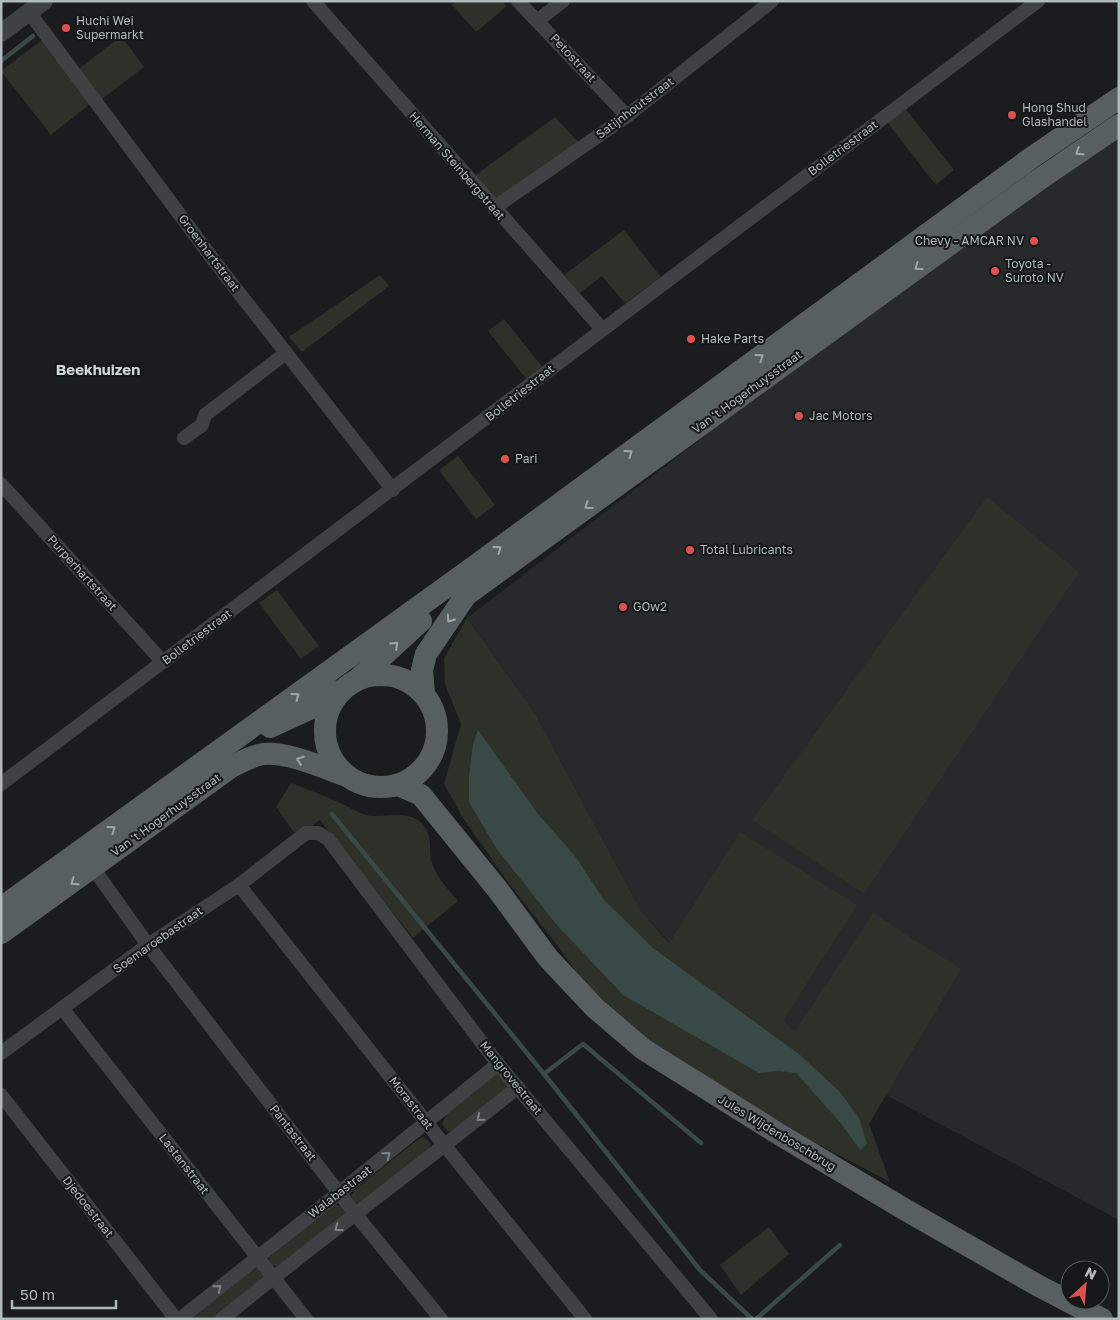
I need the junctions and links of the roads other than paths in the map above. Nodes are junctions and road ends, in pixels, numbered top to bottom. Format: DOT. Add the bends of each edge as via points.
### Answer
graph roads {
  1 [pos="44,1"];
  2 [pos="313,1"];
  3 [pos="518,1"];
  4 [pos="563,1"];
  5 [pos="772,1"];
  6 [pos="1038,1"];
  7 [pos="29,12"];
  8 [pos="537,21"];
  9 [pos="1,33"];
  10 [pos="1119,98"];
  11 [pos="627,116"];
  12 [pos="1119,125"];
  13 [pos="494,208"];
  14 [pos="602,329"];
  15 [pos="286,353"];
  16 [pos="184,438"];
  17 [pos="1,484"];
  18 [pos="393,490"];
  19 [pos="471,569"];
  20 [pos="163,662"];
  21 [pos="353,682"];
  22 [pos="424,694"];
  23 [pos="228,746"];
  24 [pos="426,766"];
  25 [pos="346,776"];
  26 [pos="1,784"];
  27 [pos="398,785"];
  28 [pos="318,833"];
  29 [pos="93,868"];
  30 [pos="239,885"];
  31 [pos="498,890"];
  32 [pos="1,908"];
  33 [pos="1,933"];
  34 [pos="148,945"];
  35 [pos="62,1008"];
  36 [pos="1,1053"];
  37 [pos="498,1064"];
  38 [pos="518,1087"];
  39 [pos="1,1096"];
  40 [pos="427,1122"];
  41 [pos="445,1146"];
  42 [pos="340,1192"];
  43 [pos="356,1215"];
  44 [pos="257,1257"];
  45 [pos="273,1278"];
  46 [pos="176,1319"];
  47 [pos="180,1319"];
  48 [pos="222,1319"];
  49 [pos="306,1319"];
  50 [pos="441,1319"];
  51 [pos="585,1319"];
  52 [pos="712,1319"];
  53 [pos="1102,1319"];
  1 -- 7 [label="street"];
  2 -- 13 [label="street, Herman Steinbergstraat"];
  3 -- 8 [label="street, Petostraat"];
  4 -- 8 [label="street"];
  5 -- 11 [label="street, Satijnhoutstraat"];
  6 -- 14 [label="street, Bolletriestraat"];
  7 -- 9 [label="street"];
  7 -- 15 [label="street, Groenhartstraat"];
  8 -- 11 [label="street, Petostraat"];
  19 -- 10 [label="main road, Van 't Hogerhuysstraat, one-way" via="1023,164"];
  11 -- 13 [label="street, Satijnhoutstraat"];
  12 -- 22 [label="main road, Van 't Hogerhuysstraat, one-way" via="466,595 426,654 422,670"];
  13 -- 14 [label="street, Herman Steinbergstraat"];
  14 -- 18 [label="street, Bolletriestraat"];
  15 -- 16 [label="street" via="205,415 202,424"];
  15 -- 18 [label="street, Groenhartstraat"];
  17 -- 20 [label="street, Purperhartstraat"];
  18 -- 20 [label="street, Bolletriestraat"];
  21 -- 19 [label="main road, Van 't Hogerhuysstraat, one-way" via="432,610"];
  23 -- 19 [label="main road, Van 't Hogerhuysstraat, one-way"];
  20 -- 26 [label="street, Bolletriestraat"];
  21 -- 22 [label="main road" via="378,675 393,676"];
  21 -- 23 [label="main road, Van 't Hogerhuysstraat" via="316,706"];
  21 -- 25 [label="main road" via="334,699 324,731 327,748"];
  22 -- 24 [label="main road" via="436,718 438,735"];
  32 -- 23 [label="main road, Van 't Hogerhuysstraat, one-way"];
  24 -- 27 [label="main road" via="413,778"];
  24 -- 31 [label="main road, Jules Wijdenboschbrug" via="433,786"];
  25 -- 27 [label="main road" via="371,787"];
  25 -- 29 [label="main road, Van 't Hogerhuysstraat, one-way" via="292,757 264,754 247,758"];
  27 -- 31 [label="main road, Jules Wijdenboschbrug" via="420,796"];
  28 -- 30 [label="street, Soemaroebastraat" via="306,833"];
  28 -- 37 [label="street, Mangrovestraat" via="328,839"];
  29 -- 33 [label="main road, Van 't Hogerhuysstraat, one-way"];
  29 -- 34 [label="street, Pantastraat"];
  30 -- 34 [label="street, Soemaroebastraat"];
  30 -- 40 [label="street, Morastraat"];
  31 -- 53 [label="main road, Jules Wijdenboschbrug" via="548,958 595,1008 644,1050 904,1209"];
  34 -- 35 [label="street, Soemaroebastraat"];
  34 -- 42 [label="street, Pantastraat"];
  35 -- 36 [label="street, Soemaroebastraat"];
  35 -- 44 [label="street, Lastanstraat"];
  37 -- 38 [label="street, Mangrovestraat"];
  37 -- 40 [label="street, Walabastraat"];
  38 -- 41 [label="street, one-way"];
  38 -- 52 [label="street, Mangrovestraat"];
  39 -- 46 [label="street, Djedoestraat"];
  40 -- 41 [label="street, Morastraat"];
  42 -- 40 [label="street, Walabastraat, one-way"];
  41 -- 43 [label="street"];
  41 -- 51 [label="street, Morastraat"];
  42 -- 43 [label="street, Pantastraat"];
  42 -- 44 [label="street, Walabastraat"];
  43 -- 45 [label="street, one-way"];
  43 -- 50 [label="street, Pantastraat"];
  44 -- 45 [label="street, Lastanstraat"];
  47 -- 44 [label="street, Walabastraat, one-way"];
  45 -- 48 [label="street"];
  45 -- 49 [label="street, Lastanstraat"];
}
